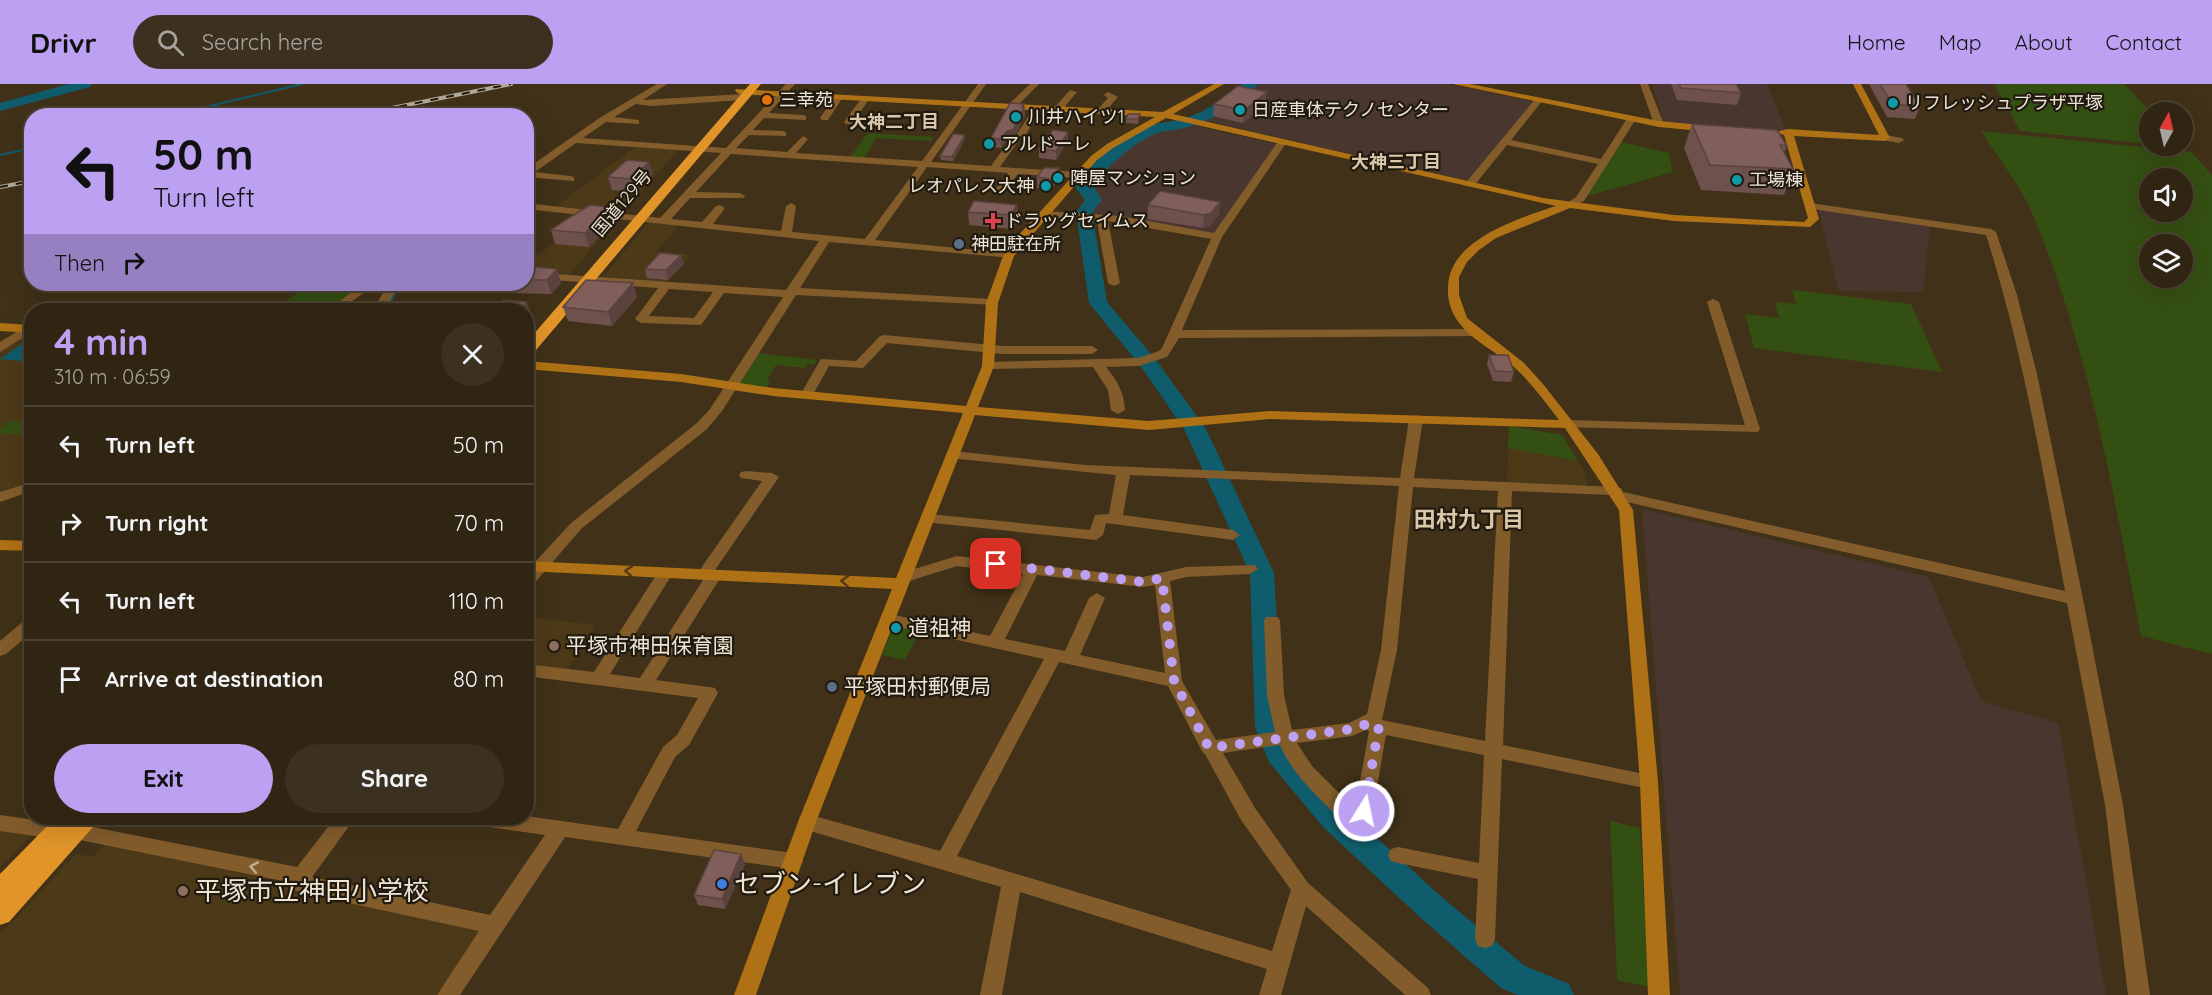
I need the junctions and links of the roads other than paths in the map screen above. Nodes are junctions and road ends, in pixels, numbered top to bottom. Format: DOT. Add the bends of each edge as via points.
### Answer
graph roads {
  1 [pos="663,84"];
  2 [pos="791,84"];
  3 [pos="982,84"];
  4 [pos="1035,84"];
  5 [pos="1220,84"];
  6 [pos="1461,84"];
  7 [pos="1644,84"];
  8 [pos="1857,84"];
  9 [pos="744,91"];
  10 [pos="1073,92"];
  11 [pos="782,93"];
  12 [pos="839,97"];
  13 [pos="1114,97"];
  14 [pos="1539,100"];
  15 [pos="633,101"];
  16 [pos="864,105"];
  17 [pos="968,105"];
  18 [pos="1011,107"];
  19 [pos="1038,108"];
  20 [pos="1058,109"];
  21 [pos="1101,111"];
  22 [pos="762,115"];
  23 [pos="1165,115"];
  24 [pos="803,118"];
  25 [pos="825,118"];
  26 [pos="604,119"];
  27 [pos="1631,119"];
  28 [pos="848,121"];
  29 [pos="636,122"];
  30 [pos="1659,124"];
  31 [pos="1718,129"];
  32 [pos="1767,131"];
  33 [pos="746,132"];
  34 [pos="1788,132"];
  35 [pos="783,134"];
  36 [pos="1022,134"];
  37 [pos="1886,138"];
  38 [pos="803,139"];
  39 [pos="573,140"];
  40 [pos="1899,140"];
  41 [pos="1282,142"];
  42 [pos="1505,142"];
  43 [pos="1012,143"];
  44 [pos="693,148"];
  45 [pos="729,150"];
  46 [pos="790,154"];
  47 [pos="1603,162"];
  48 [pos="925,164"];
  49 [pos="534,168"];
  50 [pos="994,168"];
  51 [pos="1016,170"];
  52 [pos="534,175"];
  53 [pos="1079,175"];
  54 [pos="570,179"];
  55 [pos="1469,184"];
  56 [pos="1000,190"];
  57 [pos="735,192"];
  58 [pos="688,195"];
  59 [pos="1578,201"];
  60 [pos="791,206"];
  61 [pos="1810,206"];
  62 [pos="534,207"];
  63 [pos="720,208"];
  64 [pos="1044,214"];
  65 [pos="1102,217"];
  66 [pos="635,218"];
  67 [pos="663,221"];
  68 [pos="705,225"];
  69 [pos="786,235"];
  70 [pos="1216,237"];
  71 [pos="826,239"];
  72 [pos="868,243"];
  73 [pos="1009,256"];
  74 [pos="534,276"];
  75 [pos="584,279"];
  76 [pos="1114,283"];
  77 [pos="666,285"];
  78 [pos="721,289"];
  79 [pos="360,291"];
  80 [pos="790,292"];
  81 [pos="1713,302"];
  82 [pos="343,303"];
  83 [pos="992,303"];
  84 [pos="0,327"];
  85 [pos="24,329"];
  86 [pos="534,329"];
  87 [pos="24,333"];
  88 [pos="1478,333"];
  89 [pos="1175,334"];
  90 [pos="534,343"];
  91 [pos="0,348"];
  92 [pos="989,349"];
  93 [pos="1092,350"];
  94 [pos="1096,363"];
  95 [pos="534,366"];
  96 [pos="988,366"];
  97 [pos="730,386"];
  98 [pos="806,395"];
  99 [pos="971,410"];
  100 [pos="1118,410"];
  101 [pos="1416,419"];
  102 [pos="1566,424"];
  103 [pos="953,455"];
  104 [pos="1124,470"];
  105 [pos="746,475"];
  106 [pos="1407,483"];
  107 [pos="1505,487"];
  108 [pos="24,488"];
  109 [pos="1617,493"];
  110 [pos="2,495"];
  111 [pos="929,519"];
  112 [pos="1115,519"];
  113 [pos="1233,535"];
  114 [pos="0,545"];
  115 [pos="24,546"];
  116 [pos="534,565"];
  117 [pos="534,567"];
  118 [pos="1034,569"];
  119 [pos="1250,569"];
  120 [pos="665,573"];
  121 [pos="709,575"];
  122 [pos="1162,578"];
  123 [pos="905,580"];
  124 [pos="1097,598"];
  125 [pos="2075,599"];
  126 [pos="890,620"];
  127 [pos="1272,621"];
  128 [pos="24,629"];
  129 [pos="994,644"];
  130 [pos="0,650"];
  131 [pos="1061,659"];
  132 [pos="534,671"];
  133 [pos="598,680"];
  134 [pos="1174,681"];
  135 [pos="644,685"];
  136 [pos="1373,725"];
  137 [pos="1285,738"];
  138 [pos="1209,748"];
  139 [pos="1493,752"];
  140 [pos="1649,782"];
  141 [pos="807,822"];
  142 [pos="0,823"];
  143 [pos="24,824"];
  144 [pos="73,825"];
  145 [pos="341,825"];
  146 [pos="532,825"];
  147 [pos="560,829"];
  148 [pos="623,838"];
  149 [pos="1398,855"];
  150 [pos="945,860"];
  151 [pos="793,861"];
  152 [pos="1488,873"];
  153 [pos="301,876"];
  154 [pos="1012,883"];
  155 [pos="1301,889"];
  156 [pos="0,890"];
  157 [pos="0,914"];
  158 [pos="494,925"];
  159 [pos="1485,939"];
  160 [pos="1280,963"];
  161 [pos="448,995"];
  162 [pos="745,995"];
  163 [pos="991,995"];
  164 [pos="1270,995"];
  165 [pos="1420,995"];
  166 [pos="1659,995"];
  167 [pos="2139,995"];
  1 -- 15 [label="street"];
  2 -- 11 [label="street"];
  3 -- 17 [label="street"];
  4 -- 18 [label="street"];
  5 -- 23 [label="street"];
  6 -- 14 [label="street"];
  7 -- 30 [label="street"];
  8 -- 37 [label="street"];
  9 -- 11 [label="street"];
  9 -- 15 [label="street" via="659,103"];
  9 -- 44 [label="highway, 国道129号"];
  10 -- 20 [label="street"];
  11 -- 12 [label="street"];
  11 -- 22 [label="street"];
  12 -- 16 [label="street"];
  12 -- 25 [label="street"];
  13 -- 21 [label="street"];
  14 -- 27 [label="street"];
  14 -- 42 [label="street"];
  15 -- 26 [label="street"];
  16 -- 17 [label="street"];
  16 -- 28 [label="street"];
  17 -- 18 [label="street"];
  17 -- 48 [label="street"];
  18 -- 19 [label="street"];
  19 -- 20 [label="street"];
  19 -- 36 [label="street"];
  20 -- 21 [label="street"];
  21 -- 23 [label="street"];
  22 -- 24 [label="street"];
  22 -- 33 [label="street"];
  23 -- 41 [label="street"];
  23 -- 53 [label="street" via="1110,146"];
  26 -- 29 [label="street"];
  26 -- 39 [label="street"];
  27 -- 30 [label="street"];
  27 -- 47 [label="street"];
  30 -- 31 [label="street"];
  32 -- 34 [label="street"];
  33 -- 35 [label="street"];
  33 -- 45 [label="street"];
  34 -- 37 [label="street"];
  34 -- 61 [label="street"];
  37 -- 40 [label="street"];
  38 -- 46 [label="street"];
  39 -- 44 [label="street" via="614,139"];
  39 -- 49 [label="street"];
  41 -- 55 [label="street"];
  41 -- 70 [label="street"];
  42 -- 47 [label="street"];
  42 -- 55 [label="street"];
  43 -- 50 [label="street"];
  44 -- 45 [label="street"];
  44 -- 66 [label="highway, 国道129号"];
  45 -- 46 [label="street"];
  45 -- 58 [label="street"];
  46 -- 48 [label="street"];
  47 -- 59 [label="street"];
  48 -- 50 [label="street"];
  48 -- 72 [label="street"];
  50 -- 51 [label="street"];
  51 -- 53 [label="street"];
  51 -- 56 [label="street"];
  52 -- 54 [label="street"];
  53 -- 64 [label="street"];
  55 -- 59 [label="street"];
  57 -- 58 [label="street"];
  58 -- 67 [label="street"];
  59 -- 61 [label="street" via="1674,218 1798,225 1814,219"];
  59 -- 88 [label="street" via="1488,237 1454,272 1451,283 1458,314"];
  60 -- 69 [label="street"];
  61 -- 125 [label="street" via="1991,232 2029,363"];
  62 -- 66 [label="street"];
  63 -- 68 [label="street"];
  64 -- 65 [label="street"];
  64 -- 73 [label="street"];
  65 -- 70 [label="street"];
  65 -- 76 [label="street"];
  66 -- 67 [label="street"];
  66 -- 75 [label="highway, 国道129号"];
  67 -- 68 [label="street"];
  68 -- 69 [label="street"];
  69 -- 71 [label="street"];
  70 -- 89 [label="street"];
  71 -- 72 [label="street"];
  71 -- 80 [label="street"];
  72 -- 73 [label="street"];
  73 -- 83 [label="street"];
  74 -- 75 [label="street"];
  75 -- 77 [label="street"];
  75 -- 86 [label="highway, 国道129号"];
  75 -- 90 [label="highway, 国道129号"];
  77 -- 78 [label="street"];
  77 -- 78 [label="street" via="641,319 697,322"];
  78 -- 80 [label="street"];
  79 -- 82 [label="street"];
  80 -- 83 [label="street"];
  80 -- 97 [label="street"];
  81 -- 102 [label="street" via="1753,429"];
  83 -- 92 [label="street"];
  84 -- 85 [label="street"];
  87 -- 91 [label="street"];
  88 -- 89 [label="street"];
  88 -- 102 [label="street" via="1518,364"];
  89 -- 94 [label="street" via="1168,349 1151,359"];
  92 -- 93 [label="street"];
  92 -- 96 [label="street"];
  92 -- 98 [label="street" via="884,339 859,365 825,362"];
  94 -- 96 [label="street"];
  94 -- 100 [label="street" via="1113,381"];
  95 -- 97 [label="street"];
  96 -- 99 [label="street"];
  97 -- 98 [label="street"];
  97 -- 116 [label="street" via="702,426 576,526"];
  98 -- 99 [label="street"];
  99 -- 101 [label="street" via="1163,427 1270,415"];
  99 -- 103 [label="street"];
  101 -- 102 [label="street"];
  101 -- 106 [label="street"];
  102 -- 109 [label="street"];
  103 -- 104 [label="street"];
  103 -- 111 [label="street"];
  104 -- 106 [label="street"];
  104 -- 112 [label="street"];
  105 -- 121 [label="street" via="772,477"];
  106 -- 107 [label="street"];
  106 -- 136 [label="street" via="1383,689"];
  107 -- 109 [label="street"];
  107 -- 139 [label="street"];
  108 -- 110 [label="street"];
  109 -- 125 [label="street"];
  109 -- 140 [label="street" via="1626,510 1634,577"];
  111 -- 112 [label="street" via="1096,535 1100,518"];
  111 -- 123 [label="street"];
  112 -- 113 [label="street"];
  114 -- 115 [label="street"];
  120 -- 117 [label="street, one-way"];
  118 -- 122 [label="street" via="1143,582"];
  118 -- 123 [label="street" via="957,561"];
  118 -- 129 [label="street"];
  119 -- 122 [label="street" via="1186,572"];
  120 -- 121 [label="street"];
  120 -- 133 [label="street"];
  123 -- 121 [label="street, one-way"];
  121 -- 135 [label="street"];
  122 -- 134 [label="street"];
  123 -- 126 [label="street"];
  124 -- 131 [label="street"];
  125 -- 167 [label="street" via="2121,848"];
  126 -- 129 [label="street"];
  126 -- 141 [label="street"];
  127 -- 137 [label="street" via="1278,711"];
  128 -- 130 [label="street"];
  129 -- 131 [label="street"];
  131 -- 134 [label="street"];
  131 -- 150 [label="street"];
  132 -- 133 [label="street"];
  133 -- 135 [label="street"];
  134 -- 138 [label="street"];
  135 -- 148 [label="street" via="709,693 683,740 669,752"];
  136 -- 137 [label="street"];
  136 -- 137 [label="street" via="1359,816 1299,763"];
  136 -- 139 [label="street"];
  137 -- 138 [label="street"];
  138 -- 155 [label="street" via="1248,814"];
  139 -- 140 [label="street"];
  139 -- 152 [label="street"];
  140 -- 166 [label="street"];
  141 -- 150 [label="street"];
  141 -- 151 [label="street"];
  142 -- 143 [label="street"];
  153 -- 144 [label="street, one-way"];
  144 -- 156 [label="highway"];
  144 -- 157 [label="highway"];
  145 -- 153 [label="street"];
  146 -- 147 [label="street"];
  147 -- 148 [label="street"];
  147 -- 158 [label="street"];
  148 -- 151 [label="street"];
  149 -- 152 [label="street"];
  150 -- 154 [label="street"];
  151 -- 162 [label="street"];
  152 -- 159 [label="street"];
  153 -- 158 [label="street" via="302,884"];
  154 -- 160 [label="street"];
  154 -- 163 [label="street"];
  155 -- 160 [label="street"];
  155 -- 165 [label="street"];
  158 -- 161 [label="street"];
  160 -- 164 [label="street"];
}
